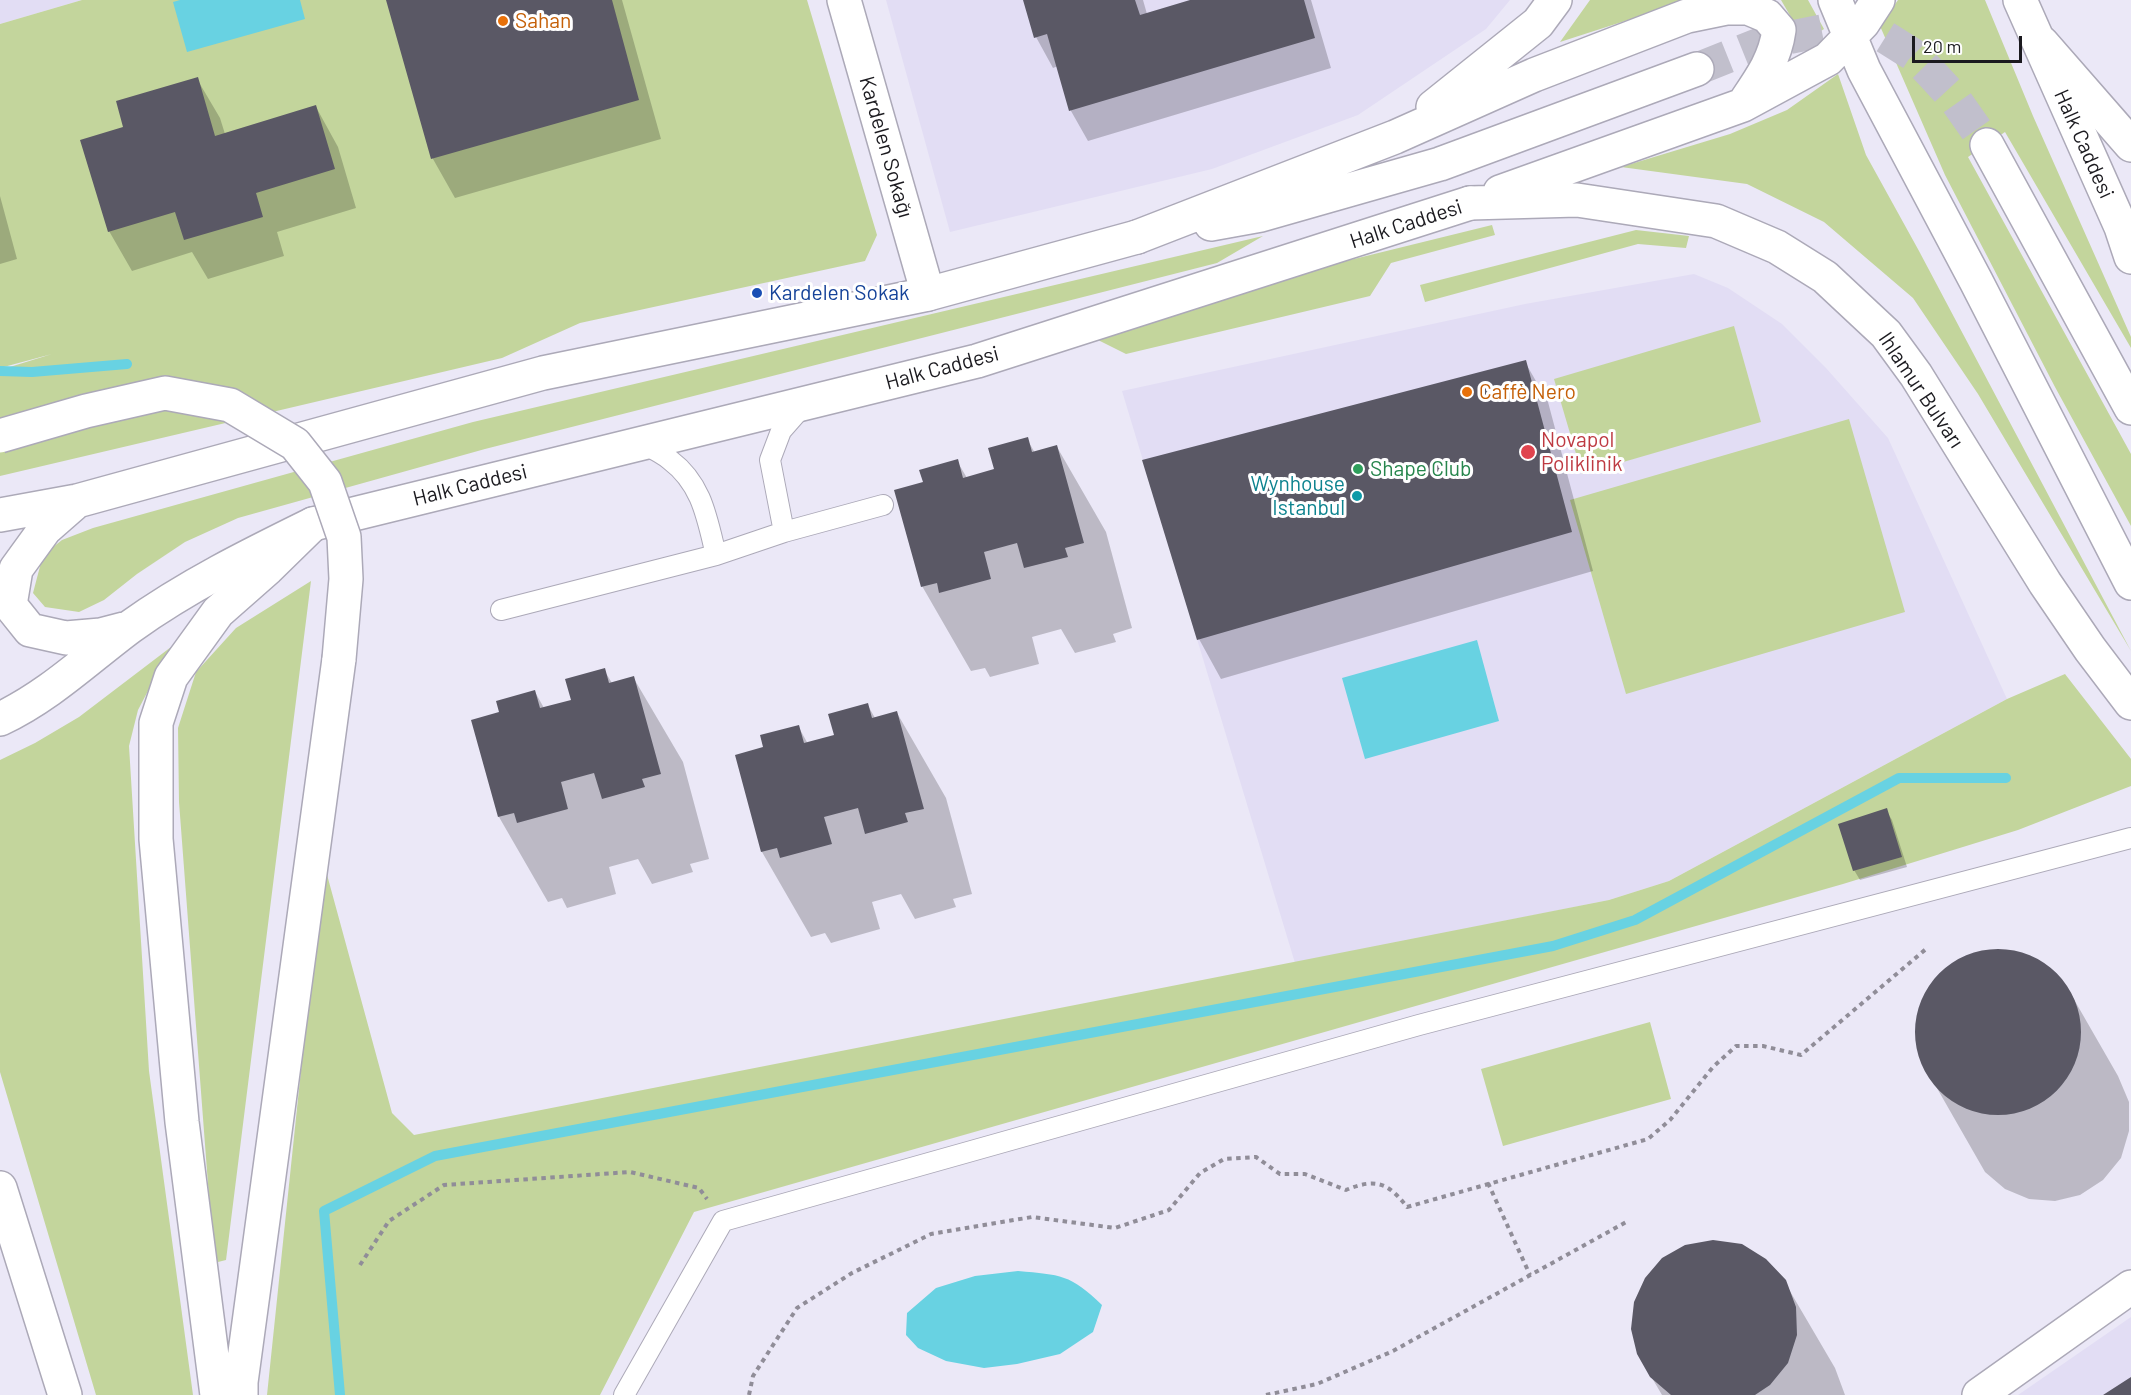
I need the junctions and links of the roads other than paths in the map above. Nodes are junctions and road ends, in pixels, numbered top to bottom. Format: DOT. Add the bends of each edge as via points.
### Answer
graph roads {
  1 [pos="844,0"];
  2 [pos="1555,0"];
  3 [pos="1835,0"];
  4 [pos="1878,0"];
  5 [pos="2020,0"];
  6 [pos="1851,35"];
  7 [pos="2035,35"];
  8 [pos="1697,69"];
  9 [pos="1743,105"];
  10 [pos="1395,137"];
  11 [pos="1987,145"];
  12 [pos="2131,145"];
  13 [pos="1470,203"];
  14 [pos="1137,237"];
  15 [pos="2131,257"];
  16 [pos="928,294"];
  17 [pos="805,403"];
  18 [pos="2131,408"];
  19 [pos="0,436"];
  20 [pos="642,443"];
  21 [pos="77,501"];
  22 [pos="883,505"];
  23 [pos="0,515"];
  24 [pos="313,524"];
  25 [pos="784,532"];
  26 [pos="716,555"];
  27 [pos="2131,583"];
  28 [pos="501,610"];
  29 [pos="131,627"];
  30 [pos="2131,703"];
  31 [pos="0,719"];
  32 [pos="2131,838"];
  33 [pos="0,1188"];
  34 [pos="2131,1287"];
  35 [pos="65,1395"];
  36 [pos="218,1395"];
  37 [pos="241,1395"];
  38 [pos="624,1395"];
  39 [pos="1979,1395"];
  1 -- 16 [label="main road, Kardelen Sokağı"];
  2 -- 10 [label="main road" via="1538,23"];
  3 -- 6 [label="main road"];
  4 -- 6 [label="main road, Halk Caddesi"];
  5 -- 7 [label="main road, Halk Caddesi"];
  6 -- 9 [label="main road, Halk Caddesi" via="1828,59"];
  6 -- 27 [label="main road" via="1864,70"];
  7 -- 12 [label="main road"];
  7 -- 15 [label="main road, Halk Caddesi"];
  8 -- 14 [label="main road" via="1440,164 1261,215"];
  9 -- 10 [label="main road" via="1768,67 1779,30 1767,16 1748,8 1726,8 1687,16 1534,75"];
  9 -- 13 [label="main road, Halk Caddesi"];
  10 -- 14 [label="main road"];
  11 -- 18 [label="main road"];
  13 -- 17 [label="main road, Halk Caddesi" via="977,361"];
  13 -- 30 [label="main road, Ihlamur Bulvarı" via="1577,200 1716,221 1777,247 1825,277 1886,334 1916,375 2045,583"];
  14 -- 16 [label="main road"];
  16 -- 21 [label="main road" via="543,373"];
  17 -- 20 [label="main road, Halk Caddesi"];
  17 -- 25 [label="lane" via="781,431 770,460"];
  19 -- 37 [label="main road, bridge" via="165,393 230,405 295,444 325,482 344,537 346,579 339,659"];
  20 -- 24 [label="main road, Halk Caddesi"];
  20 -- 26 [label="lane" via="670,460 697,488"];
  21 -- 23 [label="main road"];
  21 -- 29 [label="main road" via="45,529 16,569 10,605 30,630 66,638"];
  22 -- 25 [label="lane"];
  24 -- 29 [label="main road, Halk Caddesi" via="216,572"];
  24 -- 36 [label="main road" via="218,612 171,677 156,723 156,839 182,1122"];
  25 -- 26 [label="lane"];
  26 -- 28 [label="lane"];
  29 -- 31 [label="main road, Halk Caddesi" via="55,687"];
  32 -- 38 [label="lane" via="1419,1025 723,1221"];
  33 -- 35 [label="main road"];
  34 -- 39 [label="main road"];
}
